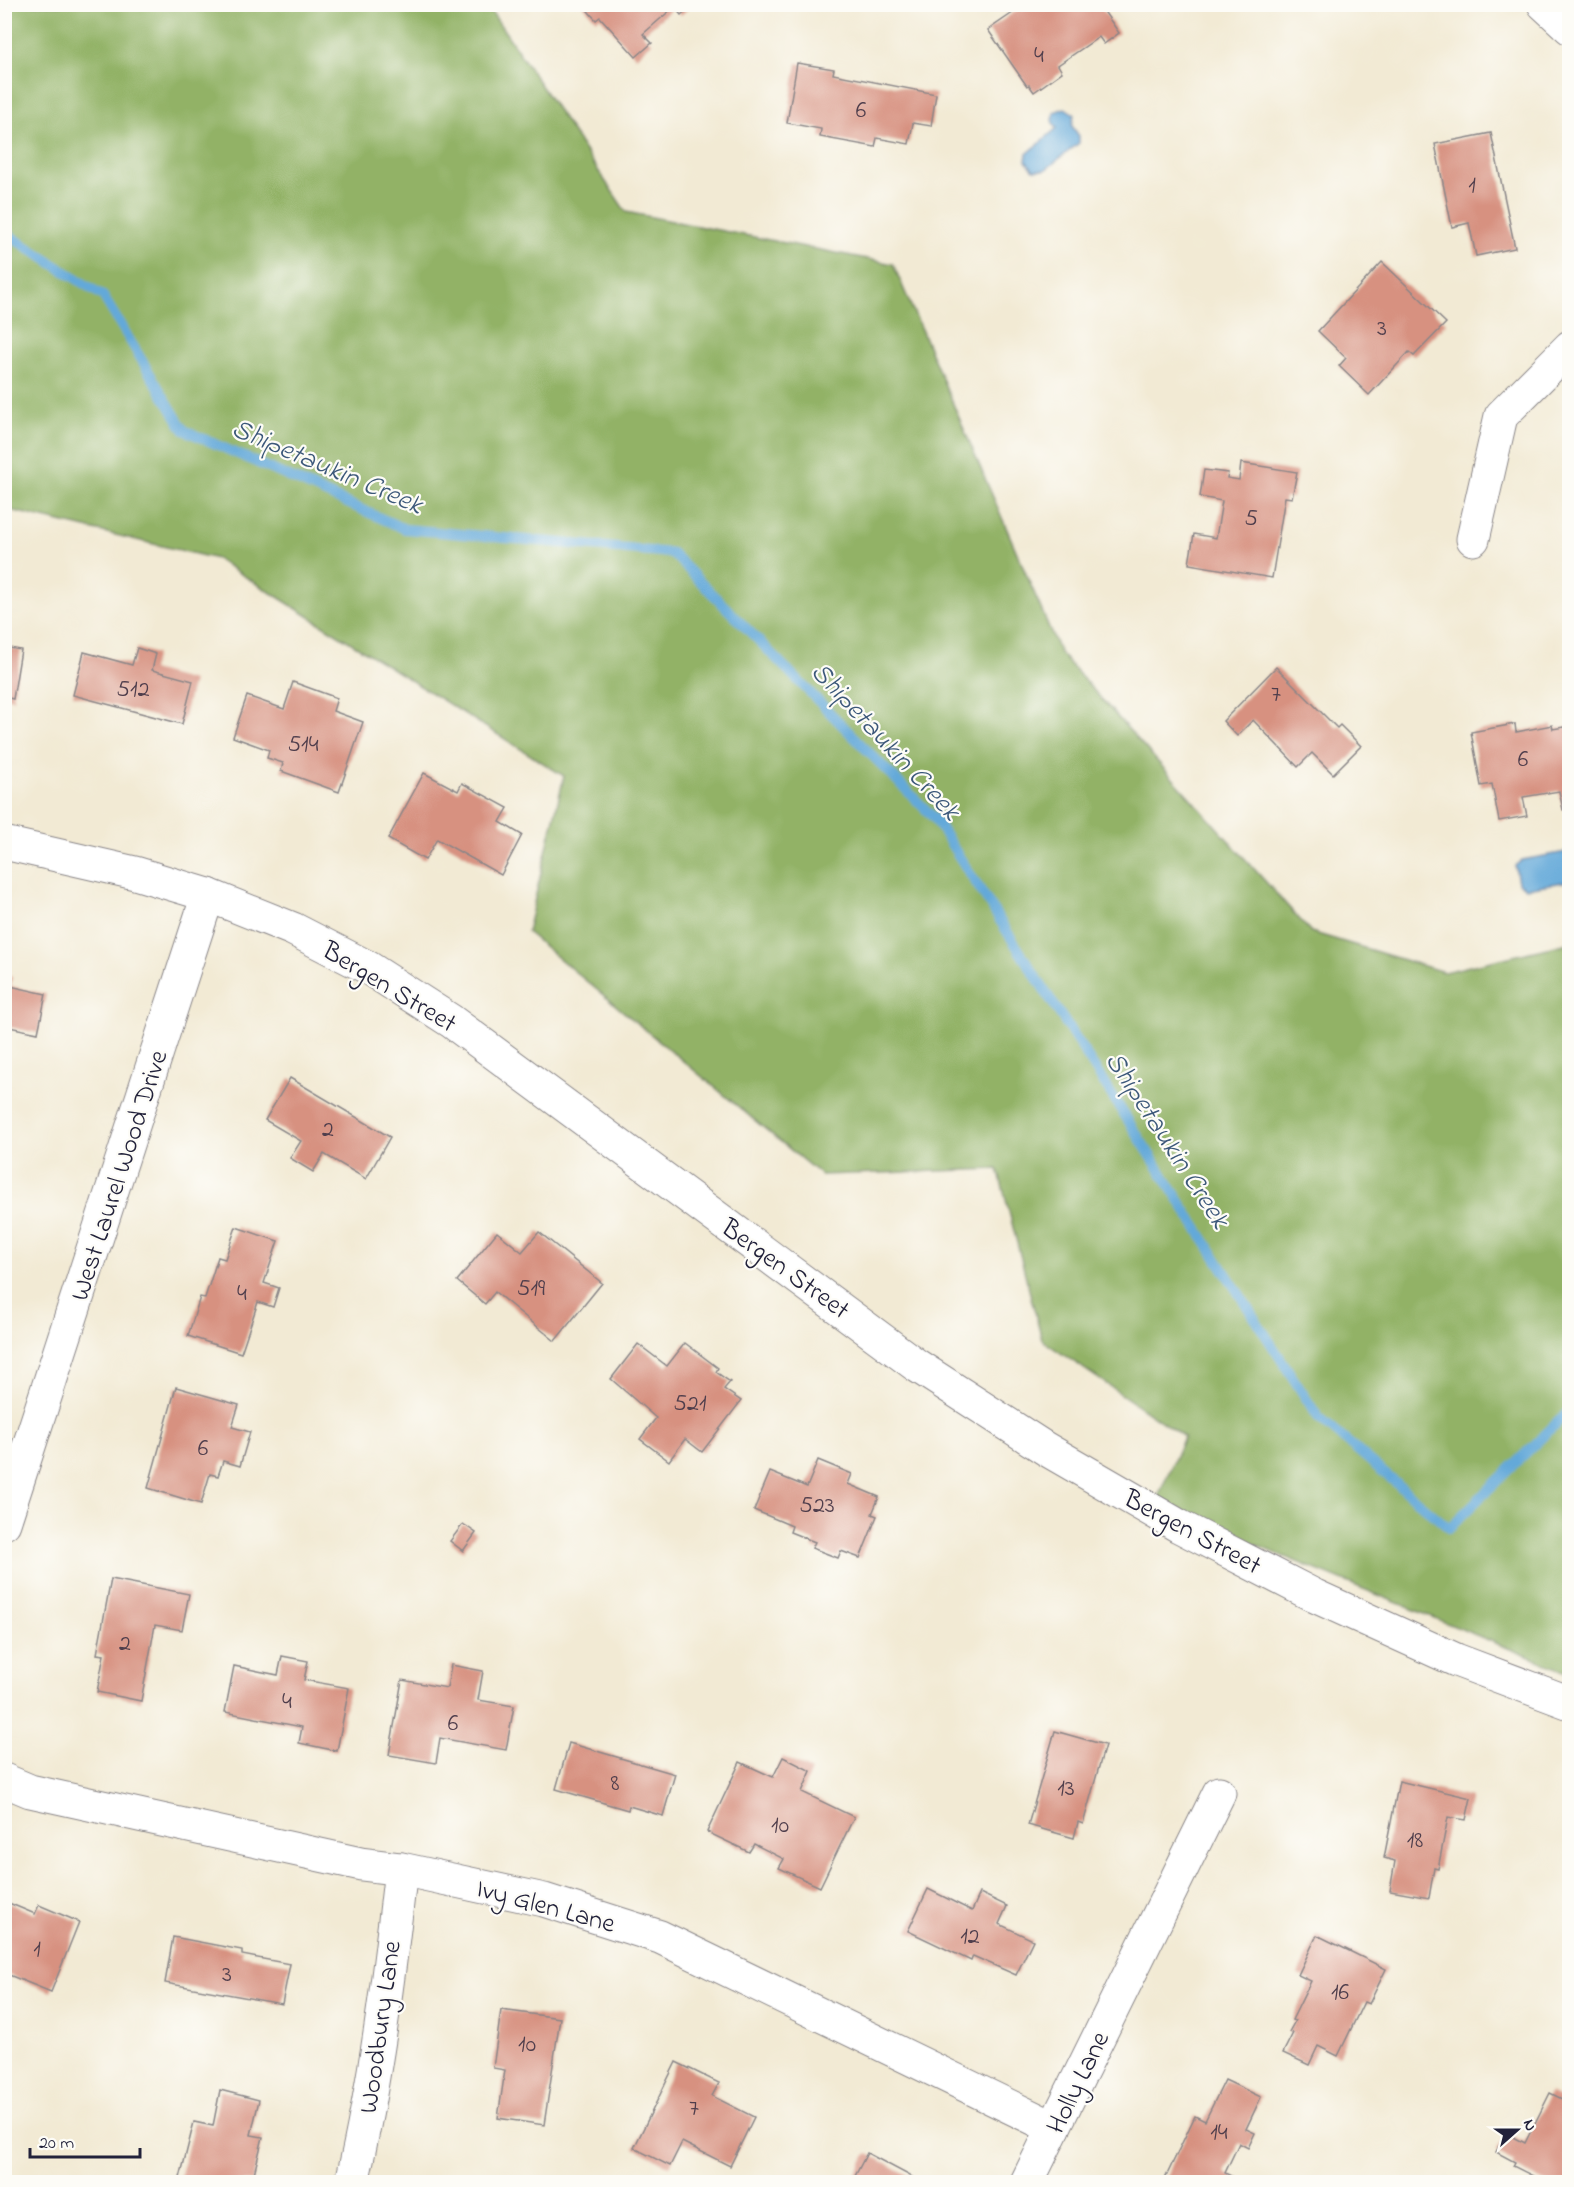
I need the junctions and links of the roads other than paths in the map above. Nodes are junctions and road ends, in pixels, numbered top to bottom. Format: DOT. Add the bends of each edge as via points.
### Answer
graph roads {
  1 [pos="1544,4"];
  2 [pos="1569,28"];
  3 [pos="1569,347"];
  4 [pos="1473,539"];
  5 [pos="4,843"];
  6 [pos="208,895"];
  7 [pos="16,1452"];
  8 [pos="4,1523"];
  9 [pos="1569,1703"];
  10 [pos="4,1780"];
  11 [pos="1219,1793"];
  12 [pos="401,1869"];
  13 [pos="1054,2128"];
  14 [pos="352,2182"];
  15 [pos="1027,2182"];
  1 -- 2 [label="street"];
  3 -- 4 [label="street" via="1501,416"];
  5 -- 6 [label="street, Bergen Street" via="135,873"];
  6 -- 7 [label="street, West Laurel Wood Drive"];
  6 -- 9 [label="street, Bergen Street" via="292,928 356,961 451,1020 916,1365 1046,1449 1179,1526 1316,1596 1456,1660"];
  7 -- 8 [label="street, West Laurel Wood Drive"];
  10 -- 12 [label="street, Ivy Glen Lane" via="30,1791 361,1864"];
  11 -- 13 [label="street, Holly Lane"];
  12 -- 13 [label="street, Ivy Glen Lane" via="544,1900 660,1937"];
  12 -- 14 [label="street, Woodbury Lane" via="386,1998"];
  13 -- 15 [label="street, Holly Lane"];
}
